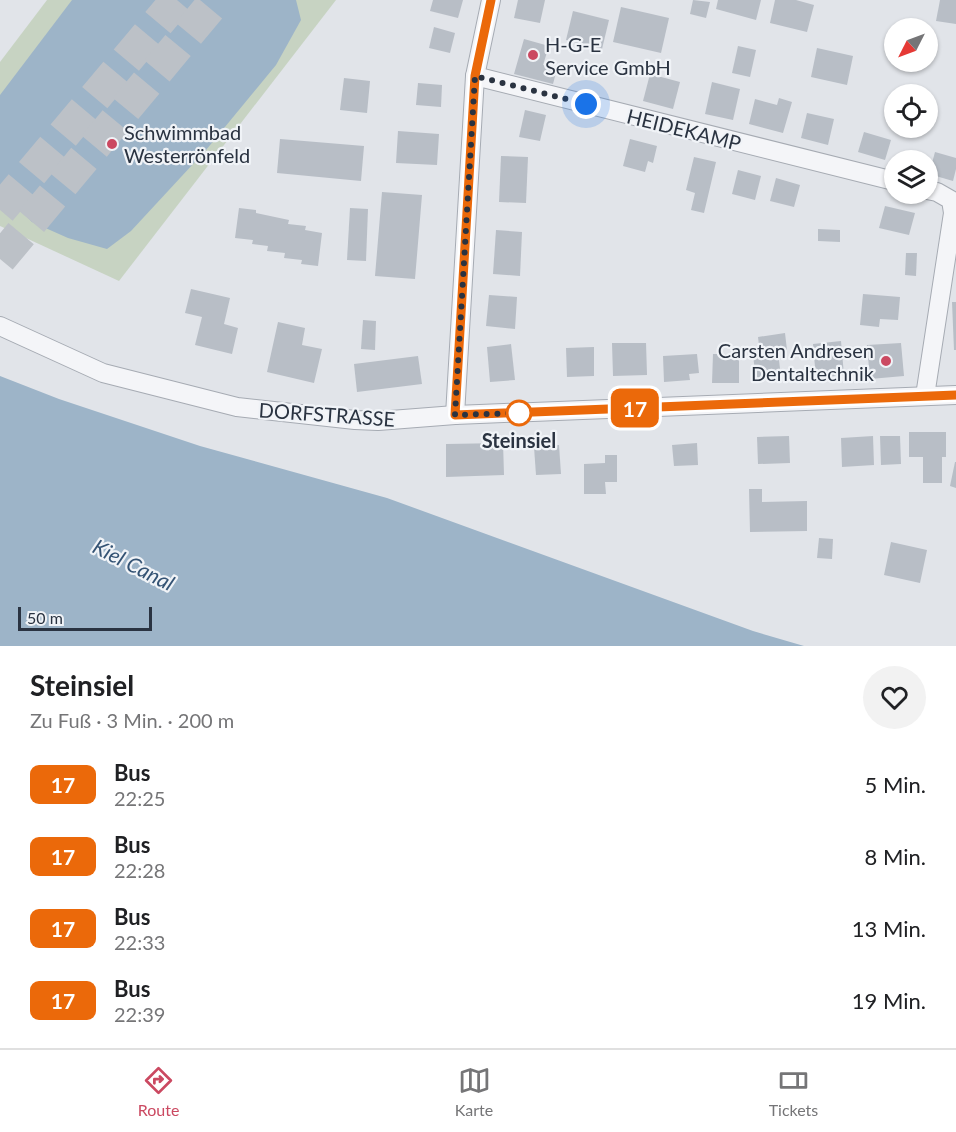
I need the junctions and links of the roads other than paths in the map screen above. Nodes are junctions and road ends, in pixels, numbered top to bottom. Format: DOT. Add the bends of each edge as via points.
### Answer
graph roads {
  1 [pos="491,0"];
  2 [pos="475,76"];
  3 [pos="884,178"];
  4 [pos="938,193"];
  5 [pos="0,326"];
  6 [pos="956,395"];
  7 [pos="925,396"];
  8 [pos="455,415"];
  1 -- 2 [label="street"];
  2 -- 3 [label="street, HEIDEKAMP"];
  2 -- 8 [label="street"];
  4 -- 7 [label="street" via="951,200 953,213"];
  5 -- 8 [label="street, DORFSTRASSE" via="103,373 237,407 378,421"];
  6 -- 7 [label="street, DORFSTRASSE"];
  7 -- 8 [label="street, DORFSTRASSE"];
}
